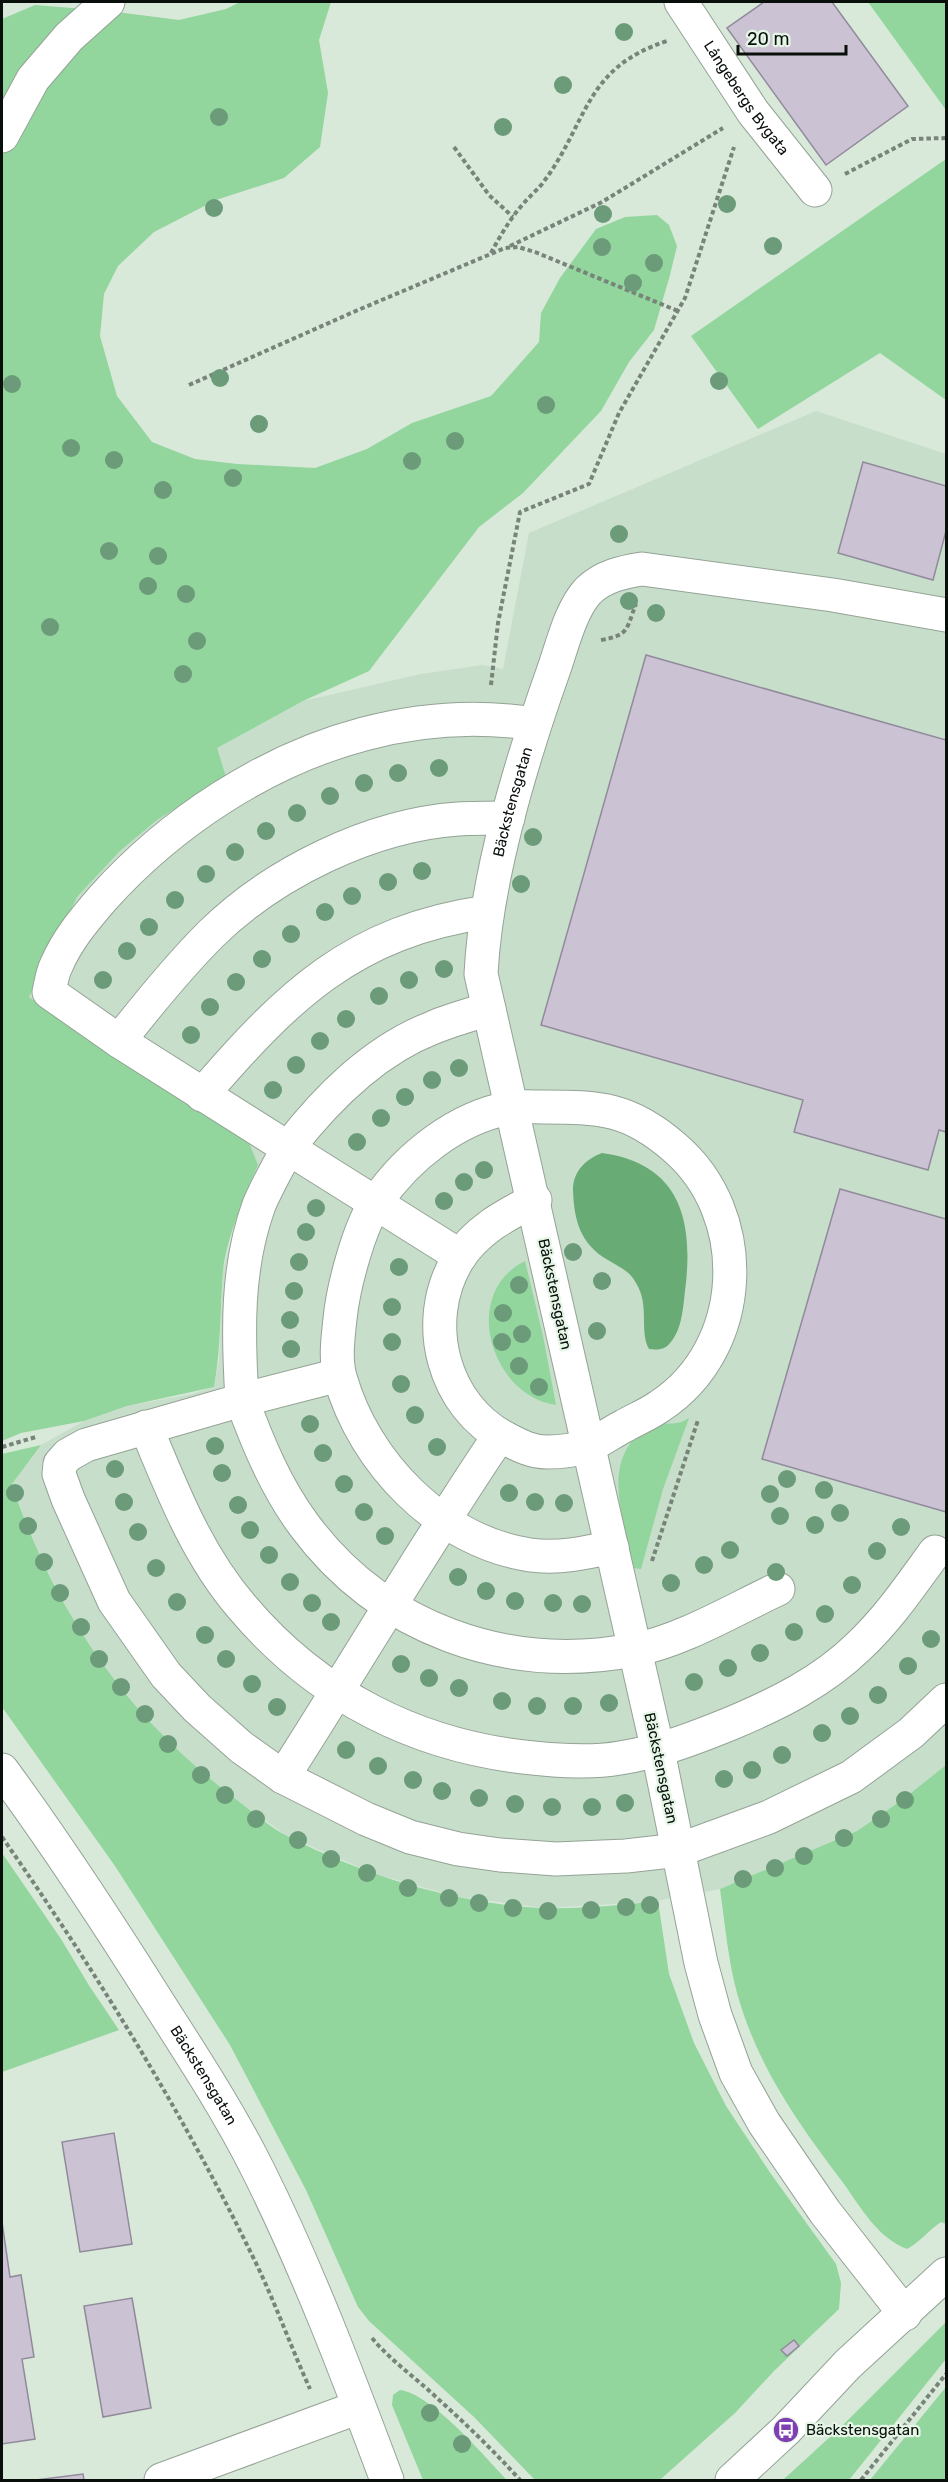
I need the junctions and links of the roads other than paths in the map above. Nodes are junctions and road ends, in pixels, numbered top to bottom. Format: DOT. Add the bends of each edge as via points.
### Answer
graph roads {
  1 [pos="108,2"];
  2 [pos="681,2"];
  3 [pos="2,136"];
  4 [pos="815,190"];
  5 [pos="946,615"];
  6 [pos="534,724"];
  7 [pos="508,818"];
  8 [pos="487,912"];
  9 [pos="489,1009"];
  10 [pos="119,1041"];
  11 [pos="202,1095"];
  12 [pos="513,1107"];
  13 [pos="288,1148"];
  14 [pos="535,1200"];
  15 [pos="374,1203"];
  16 [pos="460,1256"];
  17 [pos="339,1375"];
  18 [pos="242,1400"];
  19 [pos="146,1427"];
  20 [pos="500,1436"];
  21 [pos="587,1446"];
  22 [pos="442,1520"];
  23 [pos="612,1547"];
  24 [pos="935,1552"];
  25 [pos="778,1589"];
  26 [pos="390,1608"];
  27 [pos="634,1650"];
  28 [pos="338,1692"];
  29 [pos="946,1700"];
  30 [pos="658,1750"];
  31 [pos="2,1770"];
  32 [pos="283,1777"];
  33 [pos="679,1850"];
  34 [pos="946,2274"];
  35 [pos="905,2314"];
  36 [pos="359,2407"];
  37 [pos="161,2481"];
  38 [pos="387,2481"];
  39 [pos="732,2481"];
  1 -- 3 [label="street" via="69,37 33,79"];
  2 -- 4 [label="street, Långebergs Bygata" via="753,112"];
  5 -- 6 [label="street, Bäckstensgatan" via="647,570 620,573 588,591 579,604"];
  6 -- 7 [label="street, Bäckstensgatan"];
  6 -- 10 [label="street" via="488,719 432,720 364,734 305,754 228,795 157,846 110,890 72,936 55,967 49,992"];
  7 -- 8 [label="street, Bäckstensgatan"];
  7 -- 10 [label="street" via="426,823 366,840 316,860 272,887 212,933 162,986"];
  8 -- 9 [label="street, Bäckstensgatan" via="482,974"];
  8 -- 11 [label="street" via="428,923 355,954 292,999"];
  9 -- 12 [label="street, Bäckstensgatan"];
  9 -- 13 [label="street" via="432,1028 391,1049 344,1086"];
  10 -- 11 [label="street"];
  11 -- 13 [label="street"];
  12 -- 14 [label="street, Bäckstensgatan"];
  12 -- 15 [label="street" via="481,1116 425,1149"];
  12 -- 21 [label="street" via="610,1110 655,1131 703,1178 723,1222 729,1273 727,1307 721,1331 702,1365 681,1390 659,1407"];
  13 -- 15 [label="street"];
  13 -- 18 [label="street" via="260,1203 243,1267 238,1310"];
  14 -- 16 [label="street" via="490,1225"];
  14 -- 21 [label="street, Bäckstensgatan"];
  15 -- 16 [label="street"];
  15 -- 17 [label="street" via="342,1298"];
  16 -- 20 [label="street" via="442,1305 440,1326 446,1369 463,1402"];
  17 -- 18 [label="street"];
  17 -- 22 [label="street" via="380,1459 415,1498"];
  18 -- 19 [label="street"];
  18 -- 26 [label="street" via="274,1476 304,1525 344,1570"];
  19 -- 28 [label="street" via="199,1545 240,1605 266,1635"];
  19 -- 32 [label="street" via="86,1445 68,1455 60,1464 59,1474 68,1499 114,1601 166,1675 241,1747"];
  20 -- 21 [label="street" via="536,1451"];
  20 -- 22 [label="street"];
  21 -- 23 [label="street, Bäckstensgatan"];
  22 -- 23 [label="street" via="492,1544 531,1555 576,1556"];
  22 -- 26 [label="street"];
  23 -- 27 [label="street, Bäckstensgatan"];
  24 -- 30 [label="street" via="883,1622 834,1667 783,1700"];
  25 -- 27 [label="street" via="667,1640"];
  26 -- 27 [label="street" via="448,1635 526,1656 593,1656"];
  26 -- 28 [label="street"];
  27 -- 30 [label="street, Bäckstensgatan"];
  28 -- 30 [label="street" via="392,1722 474,1750 567,1761 618,1759"];
  28 -- 32 [label="street"];
  29 -- 33 [label="street" via="911,1733 850,1777 769,1817"];
  30 -- 33 [label="street, Bäckstensgatan"];
  31 -- 36 [label="street, Bäckstensgatan" via="60,1850 220,2101 287,2231"];
  32 -- 33 [label="street" via="366,1819 410,1837 458,1849 556,1859"];
  33 -- 35 [label="street, Bäckstensgatan" via="701,1963 736,2073 764,2123 825,2212"];
  34 -- 35 [label="street"];
  35 -- 39 [label="street" via="848,2364"];
  36 -- 37 [label="street"];
  36 -- 38 [label="street, Bäckstensgatan"];
}
